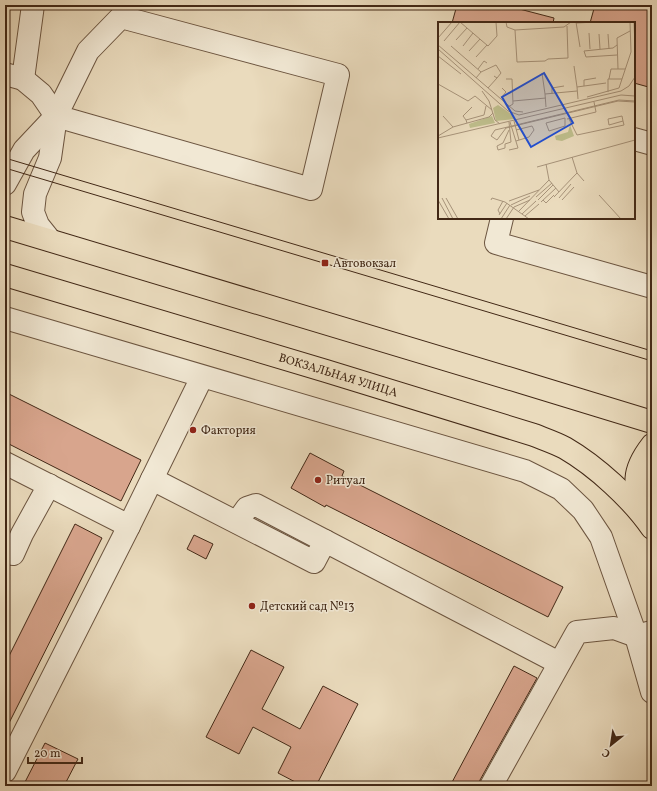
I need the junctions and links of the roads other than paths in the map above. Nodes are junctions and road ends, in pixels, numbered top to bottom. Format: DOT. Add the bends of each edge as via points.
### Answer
graph roads {
  1 [pos="33,5"];
  2 [pos="14,77"];
  3 [pos="56,116"];
  4 [pos="635,139"];
  5 [pos="652,144"];
  6 [pos="5,184"];
  7 [pos="502,219"];
  8 [pos="5,227"];
  9 [pos="50,240"];
  10 [pos="5,275"];
  11 [pos="652,287"];
  12 [pos="5,318"];
  13 [pos="202,376"];
  14 [pos="652,422"];
  15 [pos="652,445"];
  16 [pos="5,464"];
  17 [pos="152,479"];
  18 [pos="50,485"];
  19 [pos="649,524"];
  20 [pos="129,526"];
  21 [pos="5,550"];
  22 [pos="644,634"];
  23 [pos="559,663"];
  24 [pos="652,692"];
  25 [pos="5,771"];
  26 [pos="491,786"];
  1 -- 2 [label="lane"];
  2 -- 3 [label="lane" via="41,94"];
  3 -- 3 [label="lane" via="311,188 338,75 121,17 88,51"];
  3 -- 6 [label="lane" via="24,150"];
  3 -- 9 [label="lane" via="50,158 35,194 33,212 38,226"];
  4 -- 5 [label="lane"];
  7 -- 11 [label="lane" via="496,243"];
  8 -- 9 [label="main road"];
  9 -- 14 [label="main road"];
  10 -- 19 [label="main road, ВОКЗАЛЬНАЯ УЛИЦА" via="534,435 564,448 588,463 616,487"];
  12 -- 13 [label="lane"];
  13 -- 17 [label="lane"];
  13 -- 22 [label="lane" via="525,471 561,489 583,510 601,537"];
  15 -- 19 [label="main road, ВОКЗАЛЬНАЯ УЛИЦА" via="639,464 636,477 637,493"];
  16 -- 18 [label="lane"];
  17 -- 20 [label="lane"];
  17 -- 23 [label="lane" via="314,562 325,541"];
  18 -- 20 [label="lane"];
  18 -- 21 [label="lane" via="13,554"];
  20 -- 25 [label="lane"];
  22 -- 23 [label="lane" via="614,628 577,632"];
  22 -- 24 [label="lane"];
  23 -- 26 [label="lane"];
}
